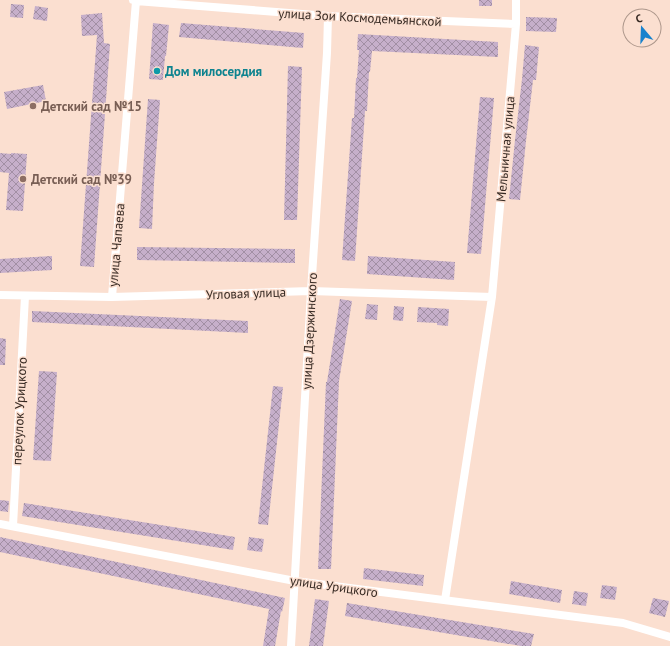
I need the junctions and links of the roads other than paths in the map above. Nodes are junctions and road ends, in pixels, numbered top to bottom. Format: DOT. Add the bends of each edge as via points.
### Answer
graph roads {
  1 [pos="516,0"];
  2 [pos="135,1"];
  3 [pos="328,16"];
  4 [pos="516,24"];
  5 [pos="311,291"];
  6 [pos="0,295"];
  7 [pos="25,296"];
  8 [pos="112,297"];
  9 [pos="492,297"];
  10 [pos="0,524"];
  11 [pos="13,526"];
  12 [pos="295,581"];
  13 [pos="445,600"];
  14 [pos="670,637"];
  15 [pos="291,646"];
  1 -- 4 [label="street, Мельничная улица"];
  2 -- 3 [label="street, улица Зои Космодемьянской"];
  2 -- 8 [label="street, улица Чапаева"];
  3 -- 4 [label="street, улица Зои Космодемьянской"];
  3 -- 5 [label="street, улица Дзержинского"];
  4 -- 9 [label="street, Мельничная улица"];
  5 -- 8 [label="street, Угловая улица"];
  5 -- 9 [label="street, Угловая улица"];
  5 -- 12 [label="street, улица Дзержинского"];
  6 -- 7 [label="street, Угловая улица"];
  7 -- 8 [label="street, Угловая улица"];
  7 -- 11 [label="street, переулок Урицкого"];
  9 -- 13 [label="street, Мельничная улица"];
  10 -- 11 [label="street, улица Урицкого"];
  11 -- 12 [label="street, улица Урицкого"];
  12 -- 13 [label="street, улица Урицкого"];
  12 -- 15 [label="street, улица Дзержинского"];
  13 -- 14 [label="street, улица Урицкого" via="623,623"];
}
